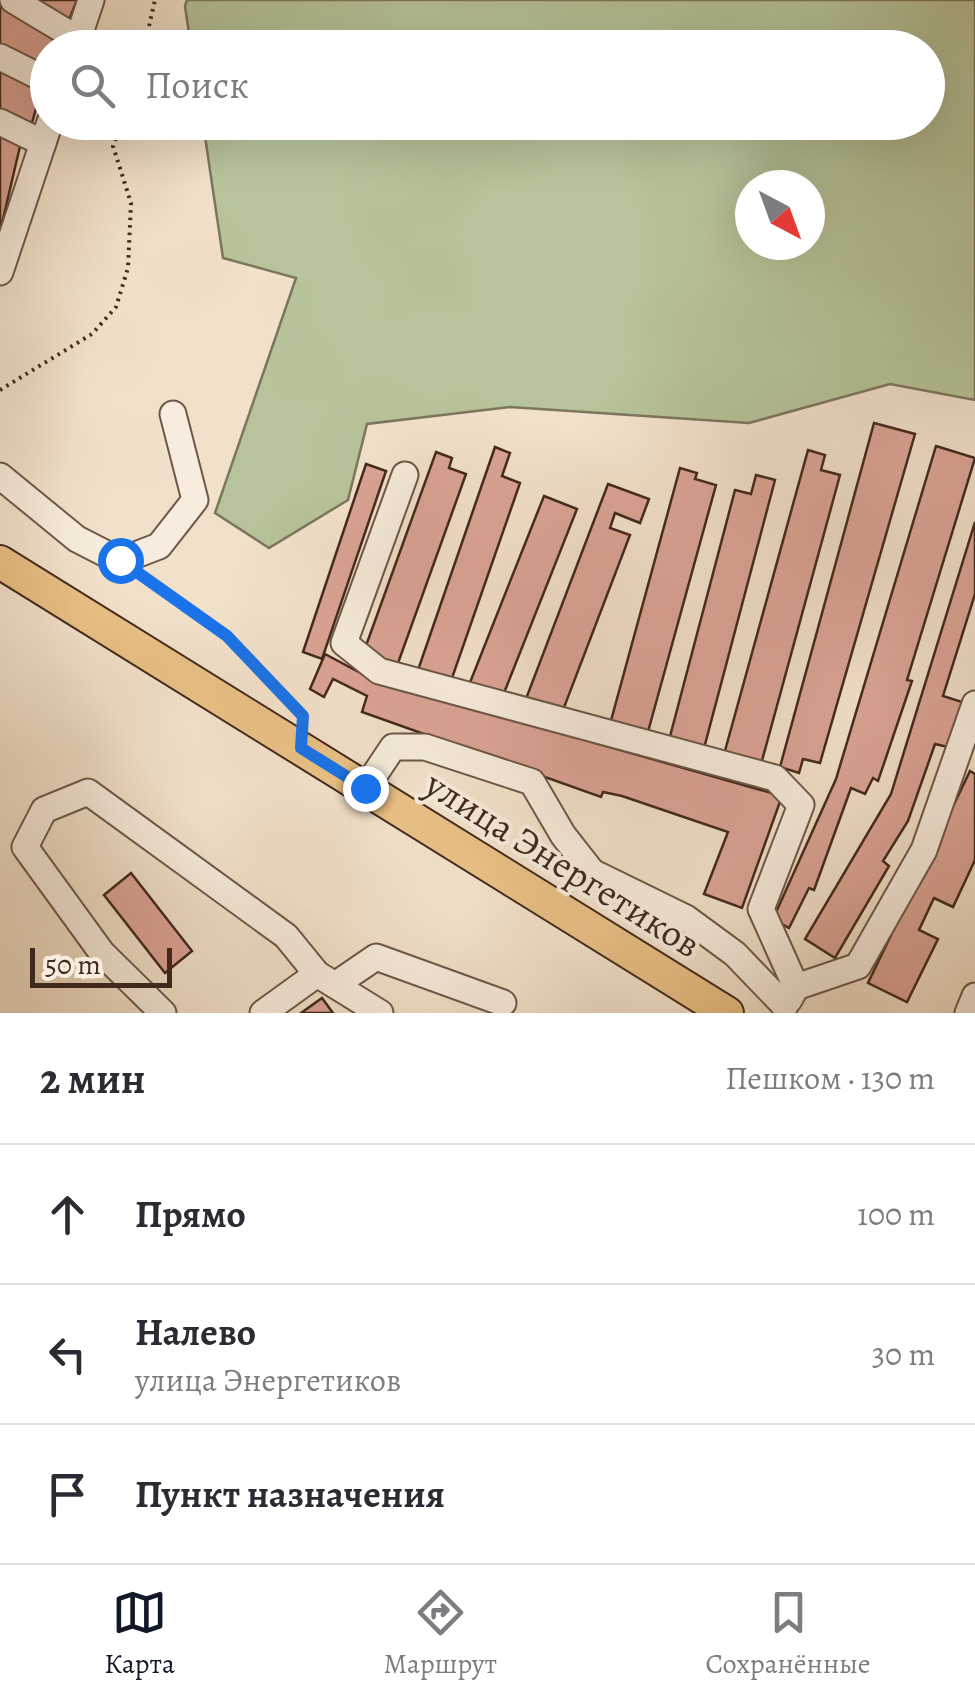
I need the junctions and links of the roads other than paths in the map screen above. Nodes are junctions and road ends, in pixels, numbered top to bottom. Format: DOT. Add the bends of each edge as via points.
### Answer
graph roads {
  1 [pos="13,0"];
  2 [pos="92,0"];
  3 [pos="58,30"];
  4 [pos="82,30"];
  5 [pos="0,57"];
  6 [pos="30,72"];
  7 [pos="0,122"];
  8 [pos="30,129"];
  9 [pos="45,140"];
  10 [pos="2,263"];
  11 [pos="173,414"];
  12 [pos="0,476"];
  13 [pos="405,476"];
  14 [pos="0,562"];
  15 [pos="975,704"];
  16 [pos="365,788"];
  17 [pos="326,979"];
  18 [pos="975,996"];
  19 [pos="788,1002"];
  20 [pos="503,1004"];
  21 [pos="163,1013"];
  22 [pos="264,1013"];
  23 [pos="380,1013"];
  24 [pos="727,1013"];
  25 [pos="968,1013"];
  1 -- 3 [label="street"];
  2 -- 4 [label="street"];
  5 -- 6 [label="street"];
  7 -- 8 [label="street"];
  9 -- 10 [label="street"];
  11 -- 12 [label="street" via="195,500 159,546 120,560 77,539"];
  13 -- 19 [label="street" via="344,643 379,671 775,778 801,805 761,908"];
  14 -- 16 [label="main road, улица Энергетиков"];
  15 -- 19 [label="street" via="924,850 858,966"];
  16 -- 19 [label="street" via="393,747 425,748 532,782 592,872 686,918"];
  16 -- 24 [label="main road, улица Энергетиков"];
  17 -- 20 [label="street" via="376,956"];
  17 -- 21 [label="street" via="286,936 88,792 44,810 24,847 102,953"];
  17 -- 22 [label="street"];
  17 -- 23 [label="street"];
  18 -- 25 [label="street"];
}
